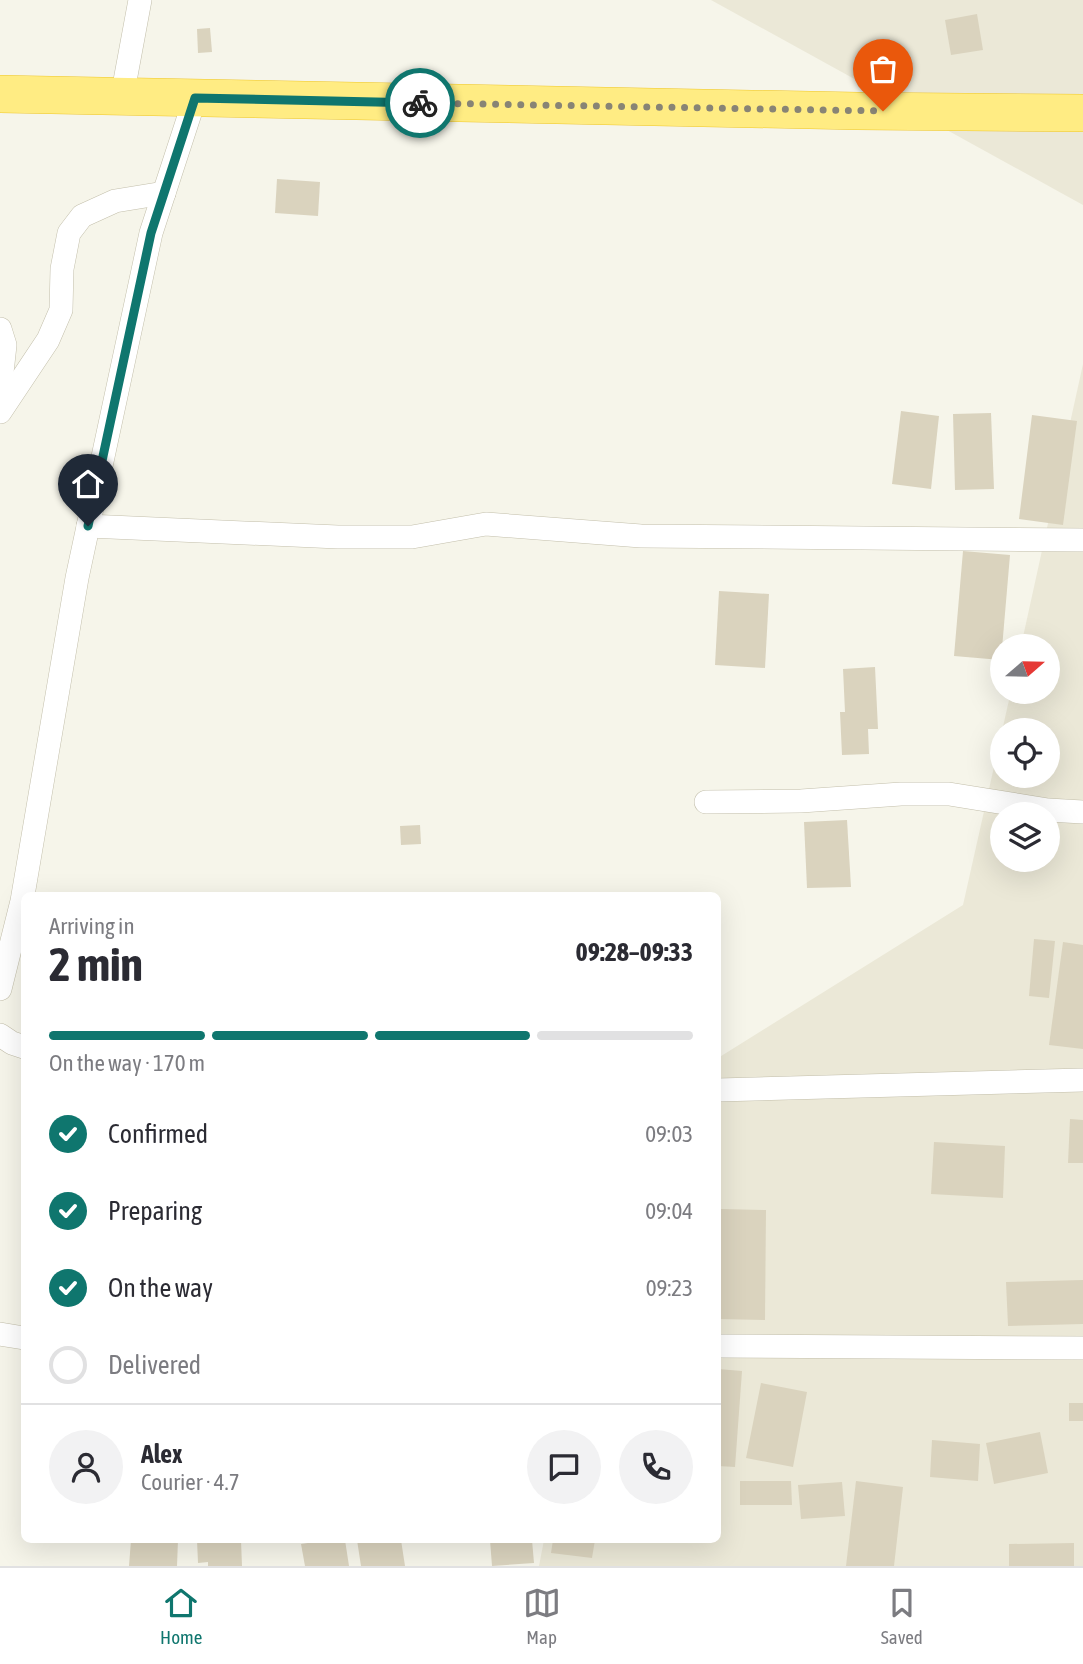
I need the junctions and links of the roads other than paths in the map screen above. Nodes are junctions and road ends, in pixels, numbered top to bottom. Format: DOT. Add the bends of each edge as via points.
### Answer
graph roads {
  1 [pos="140,0"];
  2 [pos="0,94"];
  3 [pos="122,97"];
  4 [pos="195,98"];
  5 [pos="1083,113"];
  6 [pos="164,193"];
  7 [pos="0,330"];
  8 [pos="0,391"];
  9 [pos="0,412"];
  10 [pos="88,526"];
  11 [pos="1083,540"];
  12 [pos="706,802"];
  13 [pos="1083,812"];
  14 [pos="24,892"];
  15 [pos="21,905"];
  16 [pos="0,989"];
  17 [pos="0,1035"];
  18 [pos="21,1046"];
  19 [pos="1083,1080"];
  20 [pos="721,1090"];
  21 [pos="0,1334"];
  22 [pos="21,1338"];
  23 [pos="721,1346"];
  24 [pos="1083,1348"];
  1 -- 3 [label="street"];
  2 -- 3 [label="highway"];
  3 -- 4 [label="highway"];
  4 -- 5 [label="highway"];
  4 -- 6 [label="street"];
  6 -- 9 [label="street" via="115,201 82,216 69,233 61,310 48,340"];
  6 -- 10 [label="street" via="151,233"];
  7 -- 8 [label="street" via="5,345"];
  10 -- 11 [label="street" via="412,537 485,524 640,536"];
  10 -- 14 [label="street"];
  12 -- 13 [label="street" via="949,794"];
  15 -- 16 [label="street"];
  17 -- 18 [label="street"];
  19 -- 20 [label="street"];
  21 -- 22 [label="street"];
  23 -- 24 [label="street"];
}
